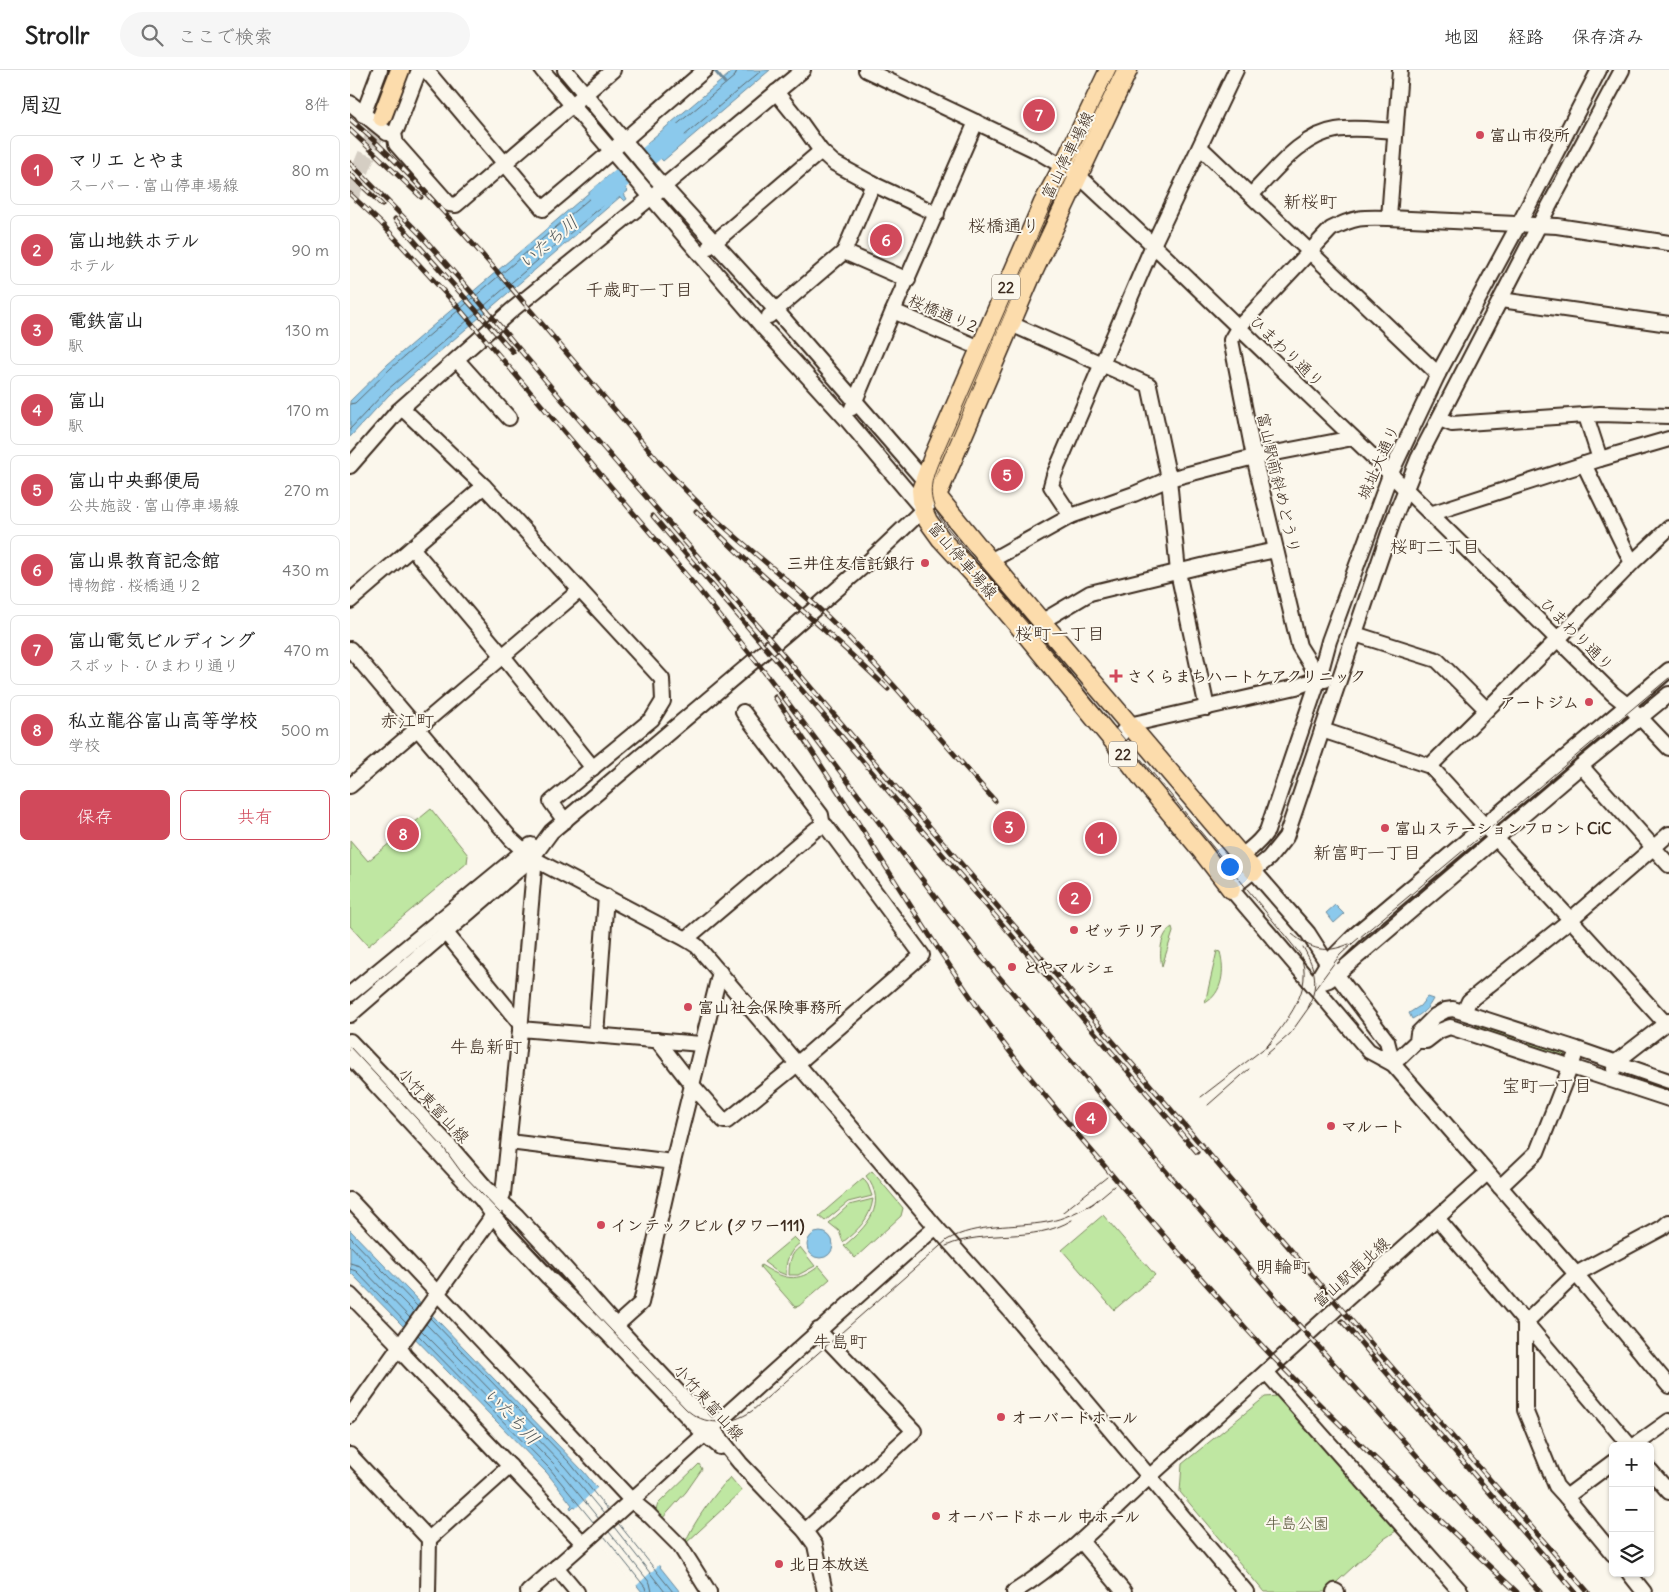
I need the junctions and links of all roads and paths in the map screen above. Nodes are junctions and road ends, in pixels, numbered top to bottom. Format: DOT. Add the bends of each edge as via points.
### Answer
graph roads {
  1 [pos="380,70"];
  2 [pos="400,70"];
  3 [pos="419,70"];
  4 [pos="426,70"];
  5 [pos="542,70"];
  6 [pos="564,70"];
  7 [pos="613,70"];
  8 [pos="705,70"];
  9 [pos="803,70"];
  10 [pos="866,70"];
  11 [pos="1109,70"];
  12 [pos="1128,70"];
  13 [pos="1236,70"];
  14 [pos="1400,70"];
  15 [pos="1599,70"];
  16 [pos="1622,70"];
  17 [pos="776,92"];
  18 [pos="586,94"];
  19 [pos="350,103"];
  20 [pos="573,105"];
  21 [pos="363,115"];
  22 [pos="382,117"];
  23 [pos="976,122"];
  24 [pos="1395,131"];
  25 [pos="394,133"];
  26 [pos="627,143"];
  27 [pos="1200,147"];
  28 [pos="820,151"];
  29 [pos="615,154"];
  30 [pos="505,164"];
  31 [pos="1071,171"];
  32 [pos="659,181"];
  33 [pos="873,184"];
  34 [pos="648,192"];
  35 [pos="1251,195"];
  36 [pos="936,214"];
  37 [pos="1389,218"];
  38 [pos="1519,224"];
  39 [pos="1539,225"];
  40 [pos="715,241"];
  41 [pos="1669,244"];
  42 [pos="1154,245"];
  43 [pos="1310,251"];
  44 [pos="844,252"];
  45 [pos="700,254"];
  46 [pos="908,280"];
  47 [pos="1501,300"];
  48 [pos="776,310"];
  49 [pos="893,311"];
  50 [pos="760,324"];
  51 [pos="1011,324"];
  52 [pos="1669,324"];
  53 [pos="1238,328"];
  54 [pos="980,348"];
  55 [pos="457,360"];
  56 [pos="1102,364"];
  57 [pos="1438,374"];
  58 [pos="855,401"];
  59 [pos="398,411"];
  60 [pos="1586,416"];
  61 [pos="1669,416"];
  62 [pos="509,418"];
  63 [pos="1440,419"];
  64 [pos="848,421"];
  65 [pos="1352,438"];
  66 [pos="1669,439"];
  67 [pos="1254,458"];
  68 [pos="1600,459"];
  69 [pos="1584,464"];
  70 [pos="350,466"];
  71 [pos="1390,475"];
  72 [pos="924,480"];
  73 [pos="1169,480"];
  74 [pos="484,486"];
  75 [pos="1405,490"];
  76 [pos="937,496"];
  77 [pos="923,510"];
  78 [pos="1430,514"];
  79 [pos="1071,516"];
  80 [pos="1669,528"];
  81 [pos="412,548"];
  82 [pos="1276,550"];
  83 [pos="990,562"];
  84 [pos="1632,563"];
  85 [pos="1178,572"];
  86 [pos="580,590"];
  87 [pos="350,601"];
  88 [pos="1041,622"];
  89 [pos="1355,634"];
  90 [pos="1558,639"];
  91 [pos="350,649"];
  92 [pos="502,655"];
  93 [pos="1669,670"];
  94 [pos="1319,678"];
  95 [pos="1338,685"];
  96 [pos="1669,694"];
  97 [pos="1627,704"];
  98 [pos="1207,708"];
  99 [pos="1486,709"];
  100 [pos="743,712"];
  101 [pos="1640,718"];
  102 [pos="1129,725"];
  103 [pos="417,730"];
  104 [pos="1322,730"];
  105 [pos="1114,742"];
  106 [pos="1669,748"];
  107 [pos="1430,766"];
  108 [pos="1581,766"];
  109 [pos="593,768"];
  110 [pos="350,786"];
  111 [pos="565,821"];
  112 [pos="1484,826"];
  113 [pos="823,827"];
  114 [pos="1669,834"];
  115 [pos="1496,838"];
  116 [pos="1654,848"];
  117 [pos="528,854"];
  118 [pos="1241,857"];
  119 [pos="1669,865"];
  120 [pos="1254,871"];
  121 [pos="1218,872"];
  122 [pos="1231,890"];
  123 [pos="606,896"];
  124 [pos="1570,920"];
  125 [pos="446,933"];
  126 [pos="686,939"];
  127 [pos="1328,962"];
  128 [pos="720,972"];
  129 [pos="1337,974"];
  130 [pos="1314,985"];
  131 [pos="350,994"];
  132 [pos="1464,1012"];
  133 [pos="350,1016"];
  134 [pos="1667,1022"];
  135 [pos="521,1027"];
  136 [pos="596,1035"];
  137 [pos="657,1040"];
  138 [pos="350,1041"];
  139 [pos="1417,1042"];
  140 [pos="701,1044"];
  141 [pos="1577,1049"];
  142 [pos="350,1057"];
  143 [pos="1616,1062"];
  144 [pos="797,1064"];
  145 [pos="1392,1064"];
  146 [pos="1571,1066"];
  147 [pos="1610,1080"];
  148 [pos="1669,1081"];
  149 [pos="692,1085"];
  150 [pos="1669,1099"];
  151 [pos="509,1142"];
  152 [pos="673,1162"];
  153 [pos="1487,1173"];
  154 [pos="1500,1186"];
  155 [pos="350,1200"];
  156 [pos="500,1200"];
  157 [pos="493,1213"];
  158 [pos="1436,1218"];
  159 [pos="936,1227"];
  160 [pos="1666,1228"];
  161 [pos="1576,1274"];
  162 [pos="350,1295"];
  163 [pos="435,1297"];
  164 [pos="1525,1323"];
  165 [pos="612,1330"];
  166 [pos="818,1330"];
  167 [pos="403,1344"];
  168 [pos="1266,1372"];
  169 [pos="1669,1386"];
  170 [pos="350,1416"];
  171 [pos="1669,1421"];
  172 [pos="708,1431"];
  173 [pos="1627,1442"];
  174 [pos="1640,1442"];
  175 [pos="350,1456"];
  176 [pos="1609,1465"];
  177 [pos="510,1466"];
  178 [pos="1654,1475"];
  179 [pos="1150,1476"];
  180 [pos="1669,1492"];
  181 [pos="1566,1497"];
  182 [pos="629,1503"];
  183 [pos="805,1531"];
  184 [pos="429,1539"];
  185 [pos="586,1541"];
  186 [pos="1081,1541"];
  187 [pos="1609,1549"];
  188 [pos="556,1567"];
  189 [pos="1632,1577"];
  190 [pos="428,1592"];
  191 [pos="528,1592"];
  192 [pos="577,1592"];
  193 [pos="709,1592"];
  194 [pos="825,1592"];
  195 [pos="1014,1592"];
  196 [pos="1124,1592"];
  197 [pos="1246,1592"];
  198 [pos="1462,1592"];
  199 [pos="1644,1592"];
  1 -- 21 [label="street"];
  2 -- 22 [label="main road"];
  3 -- 25 [label="street"];
  4 -- 30 [label="street"];
  5 -- 20 [label="street"];
  6 -- 18 [label="street"];
  7 -- 18 [label="street"];
  8 -- 26 [label="street"];
  9 -- 17 [label="street"];
  10 -- 23 [label="street, ひまわり通り"];
  11 -- 31 [label="main road, 富山停車場線 / 22"];
  12 -- 31 [label="main road, 富山停車場線 / 22"];
  13 -- 27 [label="street"];
  14 -- 24 [label="street"];
  15 -- 38 [label="street, 城址大通り"];
  16 -- 39 [label="street"];
  17 -- 28 [label="street"];
  17 -- 32 [label="street"];
  18 -- 20 [label="street"];
  18 -- 26 [label="street"];
  19 -- 21 [label="street"];
  20 -- 29 [label="street"];
  20 -- 30 [label="street"];
  21 -- 25 [label="street" via="387,133"];
  23 -- 31 [label="street, ひまわり通り"];
  23 -- 36 [label="street"];
  24 -- 35 [label="street" via="1352,128 1322,133 1294,152"];
  24 -- 37 [label="street"];
  25 -- 30 [label="street" via="396,144 448,204 456,205"];
  26 -- 29 [label="street"];
  26 -- 32 [label="street"];
  27 -- 35 [label="street"];
  27 -- 42 [label="street"];
  28 -- 33 [label="street" via="834,163"];
  28 -- 40 [label="street"];
  29 -- 30 [label="street" via="544,209"];
  29 -- 34 [label="street"];
  31 -- 42 [label="street, ひまわり通り"];
  31 -- 51 [label="main road, 富山停車場線 / 22"];
  31 -- 54 [label="main road, 富山停車場線 / 22" via="1043,203"];
  32 -- 34 [label="street"];
  32 -- 40 [label="street"];
  33 -- 36 [label="street"];
  33 -- 44 [label="street"];
  34 -- 45 [label="street"];
  34 -- 55 [label="street"];
  35 -- 43 [label="street"];
  36 -- 46 [label="street"];
  37 -- 38 [label="street"];
  37 -- 43 [label="street" via="1351,219 1331,229"];
  38 -- 39 [label="street"];
  38 -- 57 [label="street, 城址大通り"];
  39 -- 41 [label="street"];
  39 -- 47 [label="street"];
  40 -- 45 [label="street"];
  40 -- 48 [label="street"];
  42 -- 53 [label="street, ひまわり通り"];
  42 -- 56 [label="street"];
  43 -- 53 [label="street"];
  43 -- 57 [label="street"];
  44 -- 46 [label="street"];
  44 -- 48 [label="street"];
  45 -- 50 [label="street"];
  46 -- 49 [label="street"];
  47 -- 52 [label="street"];
  47 -- 63 [label="street"];
  48 -- 50 [label="street"];
  48 -- 58 [label="street"];
  49 -- 54 [label="street, 桜橋通り2"];
  49 -- 58 [label="street"];
  50 -- 64 [label="street"];
  51 -- 56 [label="street"];
  51 -- 76 [label="main road, 富山停車場線 / 22"];
  53 -- 65 [label="street, ひまわり通り"];
  53 -- 67 [label="street, 富山駅前斜めどうり" via="1231,340"];
  54 -- 72 [label="main road, 富山停車場線 / 22"];
  55 -- 59 [label="street"];
  55 -- 62 [label="street"];
  56 -- 73 [label="street" via="1149,386"];
  56 -- 79 [label="street" via="1051,486"];
  57 -- 71 [label="street, 城址大通り"];
  58 -- 64 [label="street"];
  58 -- 72 [label="street"];
  59 -- 70 [label="street"];
  59 -- 74 [label="street" via="404,410"];
  60 -- 61 [label="street"];
  60 -- 63 [label="street" via="1452,424"];
  60 -- 68 [label="street"];
  63 -- 75 [label="street"];
  64 -- 77 [label="street"];
  65 -- 67 [label="street"];
  65 -- 71 [label="street, ひまわり通り"];
  66 -- 68 [label="street"];
  67 -- 73 [label="street"];
  67 -- 82 [label="street, 富山駅前斜めどうり"];
  68 -- 69 [label="street"];
  69 -- 78 [label="street"];
  69 -- 84 [label="street"];
  71 -- 75 [label="street, ひまわり通り"];
  71 -- 94 [label="street, 城址大通り"];
  72 -- 76 [label="street"];
  72 -- 77 [label="main road, 富山停車場線 / 22"];
  73 -- 79 [label="street"];
  73 -- 85 [label="street"];
  74 -- 81 [label="street"];
  74 -- 86 [label="street"];
  75 -- 78 [label="street, ひまわり通り"];
  75 -- 89 [label="street"];
  76 -- 77 [label="street"];
  76 -- 83 [label="main road, 富山停車場線 / 22"];
  77 -- 105 [label="main road, 富山停車場線 / 22" via="937,534 988,590"];
  77 -- 111 [label="street" via="852,576"];
  78 -- 90 [label="street, ひまわり通り"];
  79 -- 83 [label="street"];
  80 -- 84 [label="street"];
  81 -- 87 [label="street"];
  81 -- 92 [label="street"];
  82 -- 85 [label="street"];
  82 -- 94 [label="street, 富山駅前斜めどうり" via="1299,646"];
  83 -- 88 [label="main road, 富山停車場線 / 22"];
  84 -- 90 [label="street"];
  85 -- 88 [label="street" via="1090,593"];
  85 -- 98 [label="street"];
  86 -- 92 [label="street"];
  86 -- 109 [label="street" via="662,679 663,701 652,719"];
  88 -- 102 [label="main road, 富山停車場線 / 22"];
  89 -- 95 [label="street"];
  89 -- 99 [label="street" via="1437,660"];
  90 -- 97 [label="street, ひまわり通り"];
  90 -- 99 [label="street"];
  91 -- 103 [label="street"];
  92 -- 103 [label="street"];
  92 -- 109 [label="street"];
  93 -- 97 [label="street"];
  94 -- 95 [label="street"];
  94 -- 98 [label="street" via="1296,687"];
  94 -- 118 [label="street, 城址大通り" via="1267,830"];
  95 -- 104 [label="street"];
  96 -- 101 [label="street"];
  97 -- 101 [label="street, ひまわり通り"];
  97 -- 112 [label="street"];
  98 -- 102 [label="street"];
  99 -- 107 [label="street"];
  100 -- 113 [label="street" via="821,815"];
  101 -- 106 [label="street, ひまわり通り"];
  101 -- 108 [label="street"];
  102 -- 105 [label="street"];
  102 -- 118 [label="main road, 富山停車場線 / 22"];
  103 -- 110 [label="street"];
  103 -- 117 [label="street" via="511,839"];
  104 -- 107 [label="street"];
  104 -- 120 [label="street" via="1286,837"];
  105 -- 121 [label="main road, 富山停車場線 / 22"];
  107 -- 112 [label="street"];
  108 -- 115 [label="street"];
  108 -- 116 [label="street"];
  109 -- 111 [label="street" via="551,802"];
  111 -- 117 [label="street"];
  112 -- 115 [label="street"];
  112 -- 127 [label="street" via="1356,934"];
  113 -- 126 [label="street"];
  113 -- 144 [label="street" via="826,826 922,955"];
  114 -- 116 [label="street"];
  115 -- 124 [label="street"];
  115 -- 129 [label="street"];
  116 -- 119 [label="street"];
  116 -- 124 [label="street"];
  117 -- 123 [label="street"];
  117 -- 125 [label="street"];
  117 -- 131 [label="street"];
  117 -- 135 [label="street" via="534,869"];
  118 -- 120 [label="main road, 富山停車場線 / 22"];
  118 -- 121 [label="street, 城址大通り"];
  120 -- 122 [label="street"];
  120 -- 127 [label="street" via="1308,933"];
  121 -- 122 [label="main road, 富山停車場線 / 22"];
  122 -- 130 [label="street"];
  123 -- 126 [label="street"];
  123 -- 136 [label="street"];
  124 -- 132 [label="street" via="1469,1001"];
  124 -- 134 [label="street"];
  125 -- 133 [label="street"];
  125 -- 135 [label="street"];
  126 -- 128 [label="street" via="697,946"];
  127 -- 129 [label="street"];
  127 -- 130 [label="street"];
  128 -- 140 [label="street"];
  128 -- 144 [label="street"];
  129 -- 130 [label="street"];
  129 -- 145 [label="street" via="1387,1041"];
  130 -- 145 [label="street" via="1369,1051"];
  132 -- 139 [label="street" via="1446,1010 1435,1016 1418,1033"];
  132 -- 141 [label="street"];
  134 -- 143 [label="street"];
  135 -- 136 [label="street"];
  135 -- 151 [label="street"];
  136 -- 137 [label="street"];
  137 -- 140 [label="street"];
  137 -- 149 [label="street"];
  138 -- 156 [label="street, 小竹東富山線"];
  139 -- 145 [label="street"];
  139 -- 146 [label="street" via="1426,1041 1450,1026"];
  140 -- 149 [label="street"];
  141 -- 143 [label="street"];
  141 -- 146 [label="street"];
  142 -- 157 [label="street, 小竹東富山線"];
  143 -- 147 [label="street"];
  143 -- 148 [label="street"];
  144 -- 149 [label="street" via="728,1121 724,1121"];
  144 -- 159 [label="street"];
  145 -- 153 [label="street"];
  146 -- 147 [label="street"];
  146 -- 154 [label="street" via="1537,1152"];
  147 -- 150 [label="street"];
  149 -- 152 [label="street"];
  151 -- 152 [label="street"];
  151 -- 156 [label="street"];
  152 -- 165 [label="street" via="641,1303"];
  153 -- 154 [label="street"];
  153 -- 158 [label="street, 富山駅南北線"];
  154 -- 161 [label="street"];
  155 -- 163 [label="street"];
  156 -- 157 [label="street"];
  156 -- 165 [label="street, 小竹東富山線" via="556,1258"];
  157 -- 163 [label="street"];
  157 -- 165 [label="street, 小竹東富山線" via="506,1232 548,1277"];
  158 -- 164 [label="street"];
  158 -- 168 [label="street, 富山駅南北線"];
  159 -- 166 [label="street"];
  159 -- 179 [label="street"];
  160 -- 161 [label="street"];
  161 -- 164 [label="street"];
  161 -- 169 [label="street"];
  162 -- 167 [label="street" via="395,1341"];
  163 -- 167 [label="street"];
  163 -- 182 [label="street"];
  164 -- 173 [label="street"];
  164 -- 181 [label="street" via="1525,1410 1556,1486"];
  165 -- 172 [label="street, 小竹東富山線"];
  166 -- 172 [label="street"];
  166 -- 183 [label="street" via="914,1431"];
  167 -- 170 [label="street"];
  167 -- 177 [label="street"];
  168 -- 179 [label="street, 富山駅南北線"];
  168 -- 198 [label="street"];
  171 -- 174 [label="street"];
  172 -- 182 [label="street"];
  172 -- 183 [label="street, 小竹東富山線"];
  175 -- 184 [label="street"];
  176 -- 181 [label="street"];
  177 -- 184 [label="street"];
  177 -- 185 [label="street"];
  178 -- 180 [label="street"];
  179 -- 186 [label="street, 富山駅南北線"];
  179 -- 197 [label="street"];
  181 -- 187 [label="street"];
  182 -- 185 [label="street"];
  182 -- 193 [label="street" via="648,1514 680,1546"];
  183 -- 194 [label="street, 小竹東富山線" via="815,1544"];
  184 -- 190 [label="street"];
  185 -- 188 [label="street"];
  186 -- 195 [label="street, 富山駅南北線"];
  186 -- 196 [label="street"];
  188 -- 191 [label="street"];
  188 -- 192 [label="street"];
  189 -- 199 [label="street"];
}
